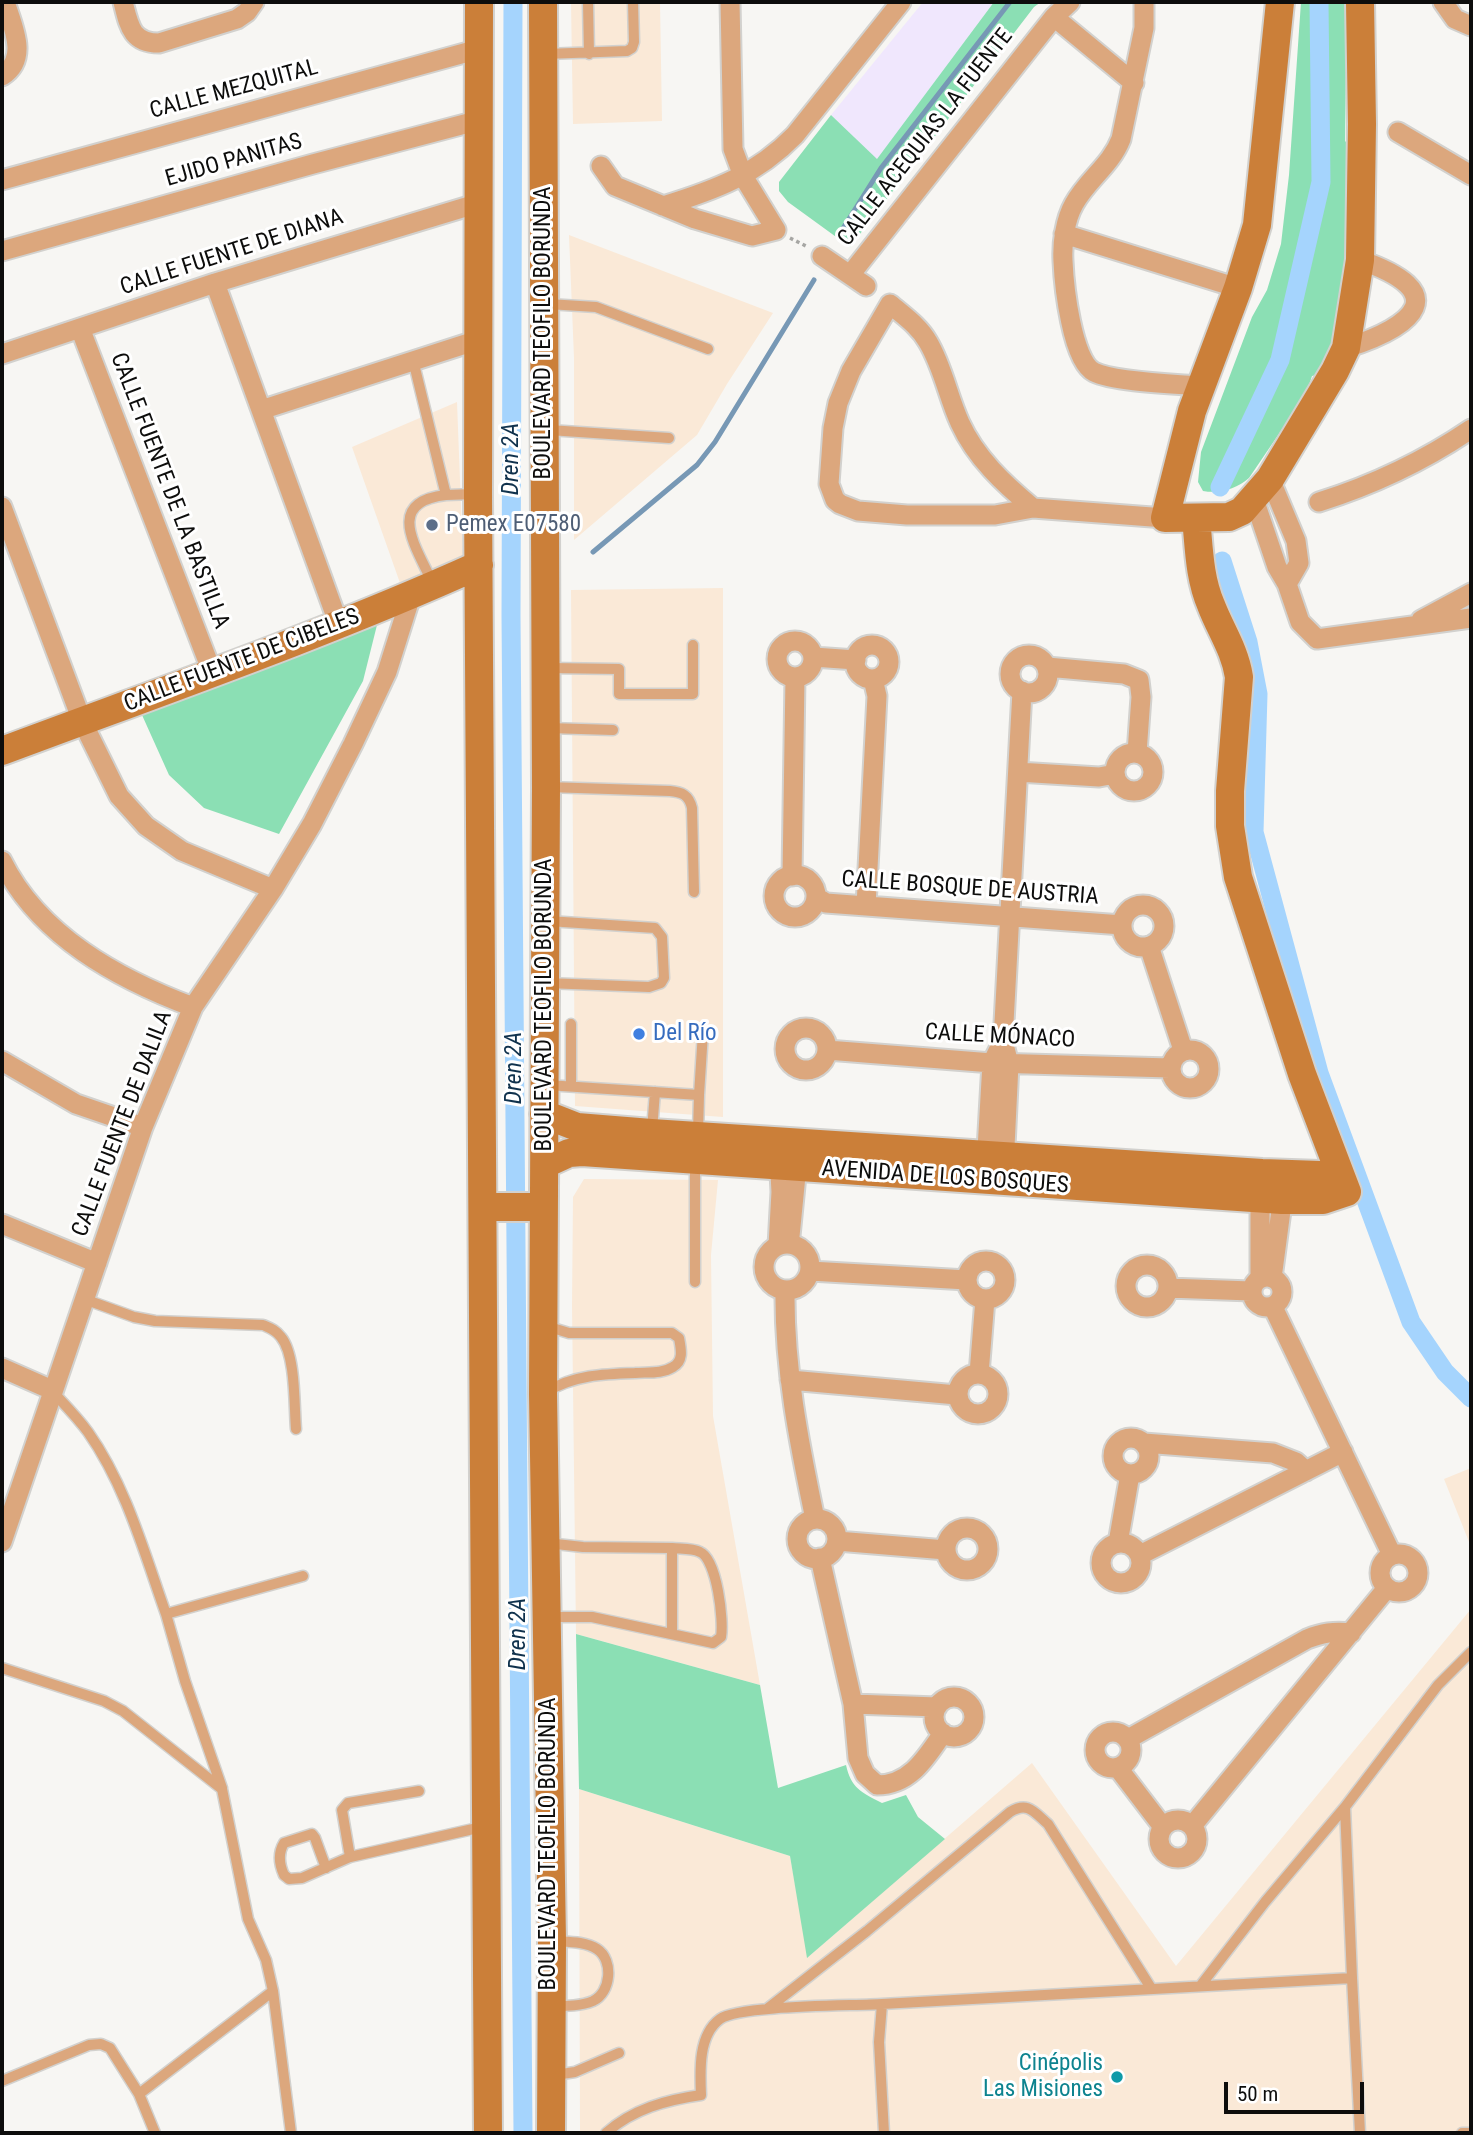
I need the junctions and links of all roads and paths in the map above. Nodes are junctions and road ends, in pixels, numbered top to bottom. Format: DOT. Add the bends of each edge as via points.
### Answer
graph roads {
  1 [pos="5,2"];
  2 [pos="122,2"];
  3 [pos="254,2"];
  4 [pos="479,2"];
  5 [pos="543,2"];
  6 [pos="589,2"];
  7 [pos="633,2"];
  8 [pos="731,2"];
  9 [pos="901,2"];
  10 [pos="1070,2"];
  11 [pos="1144,2"];
  12 [pos="1280,2"];
  13 [pos="1360,2"];
  14 [pos="1443,2"];
  15 [pos="1054,17"];
  16 [pos="1471,26"];
  17 [pos="479,49"];
  18 [pos="544,54"];
  19 [pos="589,54"];
  20 [pos="2,76"];
  21 [pos="1134,83"];
  22 [pos="480,120"];
  23 [pos="1398,132"];
  24 [pos="601,166"];
  25 [pos="743,176"];
  26 [pos="1471,176"];
  27 [pos="2,180"];
  28 [pos="479,203"];
  29 [pos="663,206"];
  30 [pos="1064,234"];
  31 [pos="2,251"];
  32 [pos="822,256"];
  33 [pos="1360,260"];
  34 [pos="215,283"];
  35 [pos="1238,288"];
  36 [pos="544,303"];
  37 [pos="80,328"];
  38 [pos="478,340"];
  39 [pos="1346,348"];
  40 [pos="708,349"];
  41 [pos="2,354"];
  42 [pos="413,360"];
  43 [pos="1200,386"];
  44 [pos="261,410"];
  45 [pos="1471,429"];
  46 [pos="545,430"];
  47 [pos="670,438"];
  48 [pos="1262,489"];
  49 [pos="478,494"];
  50 [pos="446,495"];
  51 [pos="1320,502"];
  52 [pos="2,507"];
  53 [pos="1033,508"];
  54 [pos="1165,518"];
  55 [pos="1196,518"];
  56 [pos="479,565"];
  57 [pos="422,591"];
  58 [pos="1471,593"];
  59 [pos="1471,618"];
  60 [pos="339,625"];
  61 [pos="1411,626"];
  62 [pos="692,645"];
  63 [pos="813,657"];
  64 [pos="856,660"];
  65 [pos="1047,667"];
  66 [pos="545,668"];
  67 [pos="212,672"];
  68 [pos="795,677"];
  69 [pos="873,679"];
  70 [pos="1023,691"];
  71 [pos="82,721"];
  72 [pos="545,728"];
  73 [pos="613,730"];
  74 [pos="2,751"];
  75 [pos="1137,753"];
  76 [pos="1018,772"];
  77 [pos="1115,774"];
  78 [pos="546,787"];
  79 [pos="2,861"];
  80 [pos="792,876"];
  81 [pos="273,888"];
  82 [pos="694,892"];
  83 [pos="816,897"];
  84 [pos="866,906"];
  85 [pos="1010,918"];
  86 [pos="545,921"];
  87 [pos="1122,925"];
  88 [pos="1149,946"];
  89 [pos="545,983"];
  90 [pos="193,1007"];
  91 [pos="571,1024"];
  92 [pos="703,1032"];
  93 [pos="558,1048"];
  94 [pos="827,1050"];
  95 [pos="1183,1050"];
  96 [pos="2,1061"];
  97 [pos="1001,1064"];
  98 [pos="1170,1068"];
  99 [pos="543,1085"];
  100 [pos="571,1086"];
  101 [pos="654,1092"];
  102 [pos="699,1096"];
  103 [pos="544,1114"];
  104 [pos="143,1127"];
  105 [pos="651,1145"];
  106 [pos="697,1148"];
  107 [pos="787,1162"];
  108 [pos="545,1164"];
  109 [pos="995,1167"];
  110 [pos="1272,1186"];
  111 [pos="492,1207"];
  112 [pos="536,1207"];
  113 [pos="2,1224"];
  114 [pos="783,1245"];
  115 [pos="97,1263"];
  116 [pos="810,1271"];
  117 [pos="967,1280"];
  118 [pos="695,1282"];
  119 [pos="1261,1282"];
  120 [pos="1168,1288"];
  121 [pos="785,1290"];
  122 [pos="84,1299"];
  123 [pos="985,1299"];
  124 [pos="543,1325"];
  125 [pos="2,1368"];
  126 [pos="979,1374"];
  127 [pos="790,1380"];
  128 [pos="52,1390"];
  129 [pos="543,1394"];
  130 [pos="957,1395"];
  131 [pos="296,1429"];
  132 [pos="1144,1443"];
  133 [pos="1343,1452"];
  134 [pos="1306,1471"];
  135 [pos="1130,1474"];
  136 [pos="815,1519"];
  137 [pos="837,1541"];
  138 [pos="2,1542"];
  139 [pos="544,1543"];
  140 [pos="1118,1543"];
  141 [pos="672,1548"];
  142 [pos="946,1550"];
  143 [pos="1140,1555"];
  144 [pos="1392,1555"];
  145 [pos="820,1558"];
  146 [pos="303,1576"];
  147 [pos="1387,1588"];
  148 [pos="166,1615"];
  149 [pos="547,1617"];
  150 [pos="1350,1633"];
  151 [pos="672,1634"];
  152 [pos="1471,1652"];
  153 [pos="2,1668"];
  154 [pos="853,1704"];
  155 [pos="937,1707"];
  156 [pos="943,1733"];
  157 [pos="1128,1739"];
  158 [pos="1118,1768"];
  159 [pos="222,1789"];
  160 [pos="419,1791"];
  161 [pos="1345,1807"];
  162 [pos="486,1826"];
  163 [pos="1192,1826"];
  164 [pos="1163,1827"];
  165 [pos="350,1857"];
  166 [pos="327,1868"];
  167 [pos="551,1941"];
  168 [pos="1352,1978"];
  169 [pos="1201,1985"];
  170 [pos="1150,1988"];
  171 [pos="273,1991"];
  172 [pos="882,2004"];
  173 [pos="550,2007"];
  174 [pos="767,2010"];
  175 [pos="619,2053"];
  176 [pos="551,2076"];
  177 [pos="2,2081"];
  178 [pos="139,2094"];
  179 [pos="155,2133"];
  180 [pos="291,2133"];
  181 [pos="488,2133"];
  182 [pos="551,2133"];
  183 [pos="606,2133"];
  184 [pos="884,2133"];
  185 [pos="1360,2133"];
  186 [pos="1462,2133"];
  187 [pos="1471,2133"];
  1 -- 20 [label="street" via="17,60"];
  2 -- 3 [label="street" via="138,39 159,43 237,19"];
  4 -- 17 [label="main road"];
  5 -- 18 [label="main road, BOULEVARD TEOFILO BORUNDA"];
  6 -- 19 [label="lane"];
  7 -- 19 [label="lane" via="632,48"];
  8 -- 25 [label="street" via="731,128"];
  9 -- 25 [label="street" via="795,135"];
  10 -- 15 [label="street, CALLE ACEQUIAS LA FUENTE"];
  11 -- 21 [label="street"];
  12 -- 35 [label="main road" via="1257,225"];
  13 -- 33 [label="main road"];
  14 -- 16 [label="street" via="1455,19"];
  15 -- 21 [label="street"];
  15 -- 32 [label="street, CALLE ACEQUIAS LA FUENTE" via="858,280"];
  17 -- 22 [label="main road"];
  17 -- 27 [label="street, CALLE MEZQUITAL"];
  18 -- 19 [label="lane"];
  18 -- 36 [label="main road, BOULEVARD TEOFILO BORUNDA"];
  21 -- 30 [label="street" via="1115,153 1074,203"];
  22 -- 28 [label="main road"];
  22 -- 31 [label="street, EJIDO PANITAS"];
  23 -- 26 [label="street"];
  24 -- 29 [label="street" via="615,186"];
  25 -- 29 [label="street"];
  25 -- 29 [label="street" via="776,230 752,236"];
  28 -- 34 [label="street, CALLE FUENTE DE DIANA"];
  28 -- 38 [label="main road"];
  30 -- 35 [label="street"];
  30 -- 43 [label="street" via="1068,298 1079,356 1086,366 1101,375"];
  33 -- 39 [label="main road"];
  33 -- 39 [label="street" via="1408,285 1417,303 1404,322"];
  34 -- 37 [label="street, CALLE FUENTE DE DIANA"];
  34 -- 44 [label="street"];
  35 -- 43 [label="main road"];
  36 -- 40 [label="lane" via="596,307"];
  36 -- 46 [label="main road, BOULEVARD TEOFILO BORUNDA"];
  37 -- 41 [label="street, CALLE FUENTE DE DIANA"];
  37 -- 67 [label="street, CALLE FUENTE DE LA BASTILLA"];
  38 -- 42 [label="street"];
  38 -- 49 [label="main road"];
  39 -- 48 [label="main road"];
  42 -- 44 [label="street"];
  42 -- 50 [label="lane"];
  43 -- 54 [label="main road"];
  44 -- 60 [label="street"];
  45 -- 51 [label="street" via="1413,465"];
  46 -- 47 [label="lane"];
  46 -- 66 [label="main road, BOULEVARD TEOFILO BORUNDA"];
  48 -- 55 [label="main road" via="1242,511 1229,517"];
  48 -- 61 [label="street" via="1278,567 1300,622 1317,639"];
  49 -- 50 [label="lane"];
  49 -- 56 [label="main road"];
  50 -- 57 [label="lane" via="416,504 408,519"];
  52 -- 71 [label="street"];
  53 -- 53 [label="street" via="995,515 907,515 846,508 835,500 829,467 838,403 890,304 928,341 960,424 975,449 1000,481"];
  53 -- 54 [label="street"];
  54 -- 55 [label="main road"];
  55 -- 110 [label="main road, AVENIDA DE LOS BOSQUES" via="1202,578 1236,660 1238,677 1230,791 1238,877 1342,1182 1323,1199"];
  56 -- 57 [label="main road, CALLE FUENTE DE CIBELES"];
  56 -- 111 [label="main road" via="481,1058"];
  57 -- 60 [label="main road, CALLE FUENTE DE CIBELES"];
  57 -- 81 [label="street, CALLE FUENTE DE DALILA" via="353,744"];
  58 -- 61 [label="street"];
  59 -- 61 [label="street"];
  60 -- 67 [label="main road, CALLE FUENTE DE CIBELES"];
  62 -- 66 [label="lane" via="693,694 619,694 619,669"];
  63 -- 64 [label="street"];
  63 -- 68 [label="street" via="809,671"];
  63 -- 68 [label="street" via="808,647 797,641 782,647 777,658 780,669"];
  64 -- 69 [label="street" via="862,676"];
  64 -- 69 [label="street" via="864,647 875,645 884,650 889,666 884,675"];
  65 -- 70 [label="street" via="1042,687"];
  65 -- 70 [label="street" via="1039,657 1019,657 1011,678"];
  65 -- 75 [label="street" via="1124,674 1139,680"];
  66 -- 72 [label="main road, BOULEVARD TEOFILO BORUNDA"];
  67 -- 71 [label="main road, CALLE FUENTE DE CIBELES"];
  68 -- 80 [label="street"];
  69 -- 84 [label="street" via="877,696"];
  70 -- 76 [label="street"];
  71 -- 74 [label="main road, CALLE FUENTE DE CIBELES"];
  71 -- 81 [label="street" via="118,796 146,826 182,851"];
  72 -- 73 [label="lane"];
  72 -- 78 [label="main road, BOULEVARD TEOFILO BORUNDA"];
  75 -- 77 [label="street" via="1121,758"];
  75 -- 77 [label="street" via="1148,759 1153,771 1145,788 1126,789"];
  76 -- 77 [label="street"];
  76 -- 85 [label="street"];
  78 -- 82 [label="lane" via="686,795 692,808"];
  78 -- 86 [label="main road, BOULEVARD TEOFILO BORUNDA"];
  79 -- 90 [label="street" via="34,908 71,943 108,969"];
  80 -- 83 [label="street" via="810,882"];
  80 -- 83 [label="street" via="776,887 775,902 781,911 800,916 812,908"];
  81 -- 90 [label="street, CALLE FUENTE DE DALILA"];
  83 -- 84 [label="street, CALLE BOSQUE DE AUSTRIA"];
  84 -- 85 [label="street, CALLE BOSQUE DE AUSTRIA"];
  85 -- 87 [label="street, CALLE BOSQUE DE AUSTRIA"];
  85 -- 97 [label="street"];
  86 -- 89 [label="main road, BOULEVARD TEOFILO BORUNDA"];
  86 -- 89 [label="lane" via="655,928 662,937 664,978 649,987"];
  87 -- 88 [label="street" via="1133,944"];
  87 -- 88 [label="street" via="1127,912 1139,905 1158,912 1163,932"];
  88 -- 95 [label="street"];
  89 -- 93 [label="main road, BOULEVARD TEOFILO BORUNDA"];
  90 -- 104 [label="street, CALLE FUENTE DE DALILA"];
  91 -- 93 [label="lane"];
  92 -- 102 [label="lane"];
  93 -- 99 [label="main road, BOULEVARD TEOFILO BORUNDA"];
  93 -- 100 [label="lane"];
  94 -- 97 [label="street, CALLE MÓNACO"];
  95 -- 98 [label="street"];
  95 -- 98 [label="street" via="1197,1051 1207,1060 1205,1080 1194,1088 1180,1086"];
  96 -- 104 [label="street" via="76,1104"];
  97 -- 98 [label="street, CALLE MÓNACO"];
  97 -- 109 [label="street"];
  99 -- 100 [label="lane"];
  99 -- 103 [label="main road, BOULEVARD TEOFILO BORUNDA"];
  100 -- 101 [label="lane"];
  101 -- 102 [label="lane"];
  101 -- 105 [label="lane"];
  102 -- 106 [label="lane"];
  103 -- 105 [label="main road, AVENIDA DE LOS BOSQUES"];
  103 -- 108 [label="main road, BOULEVARD TEOFILO BORUNDA"];
  104 -- 115 [label="street, CALLE FUENTE DE DALILA"];
  105 -- 106 [label="main road, AVENIDA DE LOS BOSQUES"];
  105 -- 108 [label="main road, AVENIDA DE LOS BOSQUES" via="569,1153"];
  106 -- 107 [label="main road, AVENIDA DE LOS BOSQUES"];
  106 -- 118 [label="lane"];
  107 -- 109 [label="main road, AVENIDA DE LOS BOSQUES"];
  107 -- 114 [label="street"];
  107 -- 114 [label="street"];
  108 -- 112 [label="main road, BOULEVARD TEOFILO BORUNDA"];
  109 -- 110 [label="main road, AVENIDA DE LOS BOSQUES"];
  110 -- 119 [label="street"];
  111 -- 112 [label="main road"];
  111 -- 162 [label="main road"];
  112 -- 124 [label="main road, BOULEVARD TEOFILO BORUNDA"];
  113 -- 115 [label="street"];
  114 -- 116 [label="street" via="805,1253"];
  114 -- 121 [label="street" via="767,1256 765,1271 772,1284"];
  115 -- 122 [label="street, CALLE FUENTE DE DALILA"];
  116 -- 117 [label="street"];
  116 -- 121 [label="street" via="799,1287"];
  117 -- 123 [label="street" via="970,1291"];
  117 -- 123 [label="street" via="972,1267 984,1261 1002,1270 1003,1289"];
  119 -- 120 [label="street"];
  119 -- 133 [label="street" via="1252,1296 1258,1305 1273,1307"];
  121 -- 127 [label="street"];
  122 -- 128 [label="street, CALLE FUENTE DE DALILA"];
  122 -- 131 [label="lane" via="155,1321 273,1329 286,1345 291,1362"];
  123 -- 126 [label="street"];
  124 -- 129 [label="main road, BOULEVARD TEOFILO BORUNDA"];
  124 -- 129 [label="lane" via="569,1333 672,1333 679,1338 681,1349 675,1366 662,1372 593,1374 561,1383"];
  125 -- 128 [label="street"];
  126 -- 130 [label="street" via="964,1380"];
  126 -- 130 [label="street" via="996,1386 998,1400 989,1411 969,1412"];
  127 -- 130 [label="street"];
  127 -- 136 [label="street"];
  128 -- 138 [label="street, CALLE FUENTE DE DALILA"];
  128 -- 148 [label="lane" via="87,1431 109,1467"];
  129 -- 139 [label="main road, BOULEVARD TEOFILO BORUNDA"];
  132 -- 134 [label="street" via="1273,1453"];
  132 -- 135 [label="street" via="1148,1464"];
  132 -- 135 [label="street" via="1128,1438 1115,1448 1116,1465"];
  133 -- 134 [label="street"];
  133 -- 144 [label="street"];
  134 -- 143 [label="street"];
  135 -- 140 [label="street"];
  136 -- 137 [label="street" via="831,1524"];
  136 -- 145 [label="street" via="803,1525 798,1541 805,1554"];
  137 -- 142 [label="street"];
  137 -- 145 [label="street" via="832,1553"];
  139 -- 141 [label="lane"];
  139 -- 149 [label="main road, BOULEVARD TEOFILO BORUNDA"];
  140 -- 143 [label="street" via="1131,1545"];
  140 -- 143 [label="street" via="1106,1549 1101,1560 1104,1573 1114,1582 1133,1579 1140,1568"];
  141 -- 151 [label="lane"];
  141 -- 151 [label="lane" via="706,1556 717,1583 723,1629 713,1643"];
  144 -- 147 [label="street" via="1381,1567"];
  144 -- 147 [label="street" via="1409,1557 1417,1576 1408,1590"];
  145 -- 154 [label="street"];
  146 -- 148 [label="lane"];
  147 -- 150 [label="street"];
  148 -- 159 [label="lane"];
  149 -- 151 [label="lane" via="584,1616"];
  149 -- 167 [label="main road, BOULEVARD TEOFILO BORUNDA"];
  150 -- 157 [label="street" via="1336,1631 1307,1639"];
  150 -- 163 [label="street"];
  152 -- 161 [label="lane" via="1438,1685"];
  153 -- 159 [label="lane" via="123,1711"];
  154 -- 155 [label="street"];
  154 -- 156 [label="street" via="858,1758 877,1784 906,1778"];
  155 -- 156 [label="street" via="935,1721"];
  155 -- 156 [label="street" via="948,1698 962,1698 974,1716 964,1734"];
  157 -- 158 [label="street" via="1130,1756"];
  157 -- 158 [label="street" via="1113,1731 1102,1734 1096,1743 1097,1760"];
  158 -- 164 [label="street"];
  159 -- 171 [label="lane" via="248,1919 266,1960"];
  160 -- 165 [label="lane" via="344,1806"];
  161 -- 168 [label="lane"];
  161 -- 169 [label="lane"];
  162 -- 165 [label="lane"];
  162 -- 181 [label="main road"];
  163 -- 164 [label="street" via="1174,1821"];
  163 -- 164 [label="street" via="1195,1845 1188,1855 1175,1858 1160,1846"];
  165 -- 166 [label="lane"];
  166 -- 166 [label="lane" via="289,1879 281,1868 281,1848 312,1835"];
  167 -- 173 [label="main road, BOULEVARD TEOFILO BORUNDA"];
  167 -- 173 [label="lane" via="596,1948 607,1962 607,1984 595,2000"];
  168 -- 169 [label="lane"];
  168 -- 185 [label="lane"];
  169 -- 170 [label="lane"];
  170 -- 172 [label="lane"];
  170 -- 174 [label="lane" via="1048,1824 1022,1806"];
  171 -- 178 [label="lane"];
  171 -- 180 [label="lane"];
  172 -- 174 [label="lane"];
  172 -- 184 [label="lane" via="879,2042"];
  173 -- 176 [label="main road, BOULEVARD TEOFILO BORUNDA"];
  174 -- 183 [label="lane" via="730,2014 710,2030 700,2069 701,2095 644,2108"];
  175 -- 176 [label="lane" via="575,2072"];
  176 -- 182 [label="main road, BOULEVARD TEOFILO BORUNDA"];
  177 -- 178 [label="lane" via="101,2044 110,2048"];
  178 -- 179 [label="lane"];
  186 -- 187 [label="lane"];
}
